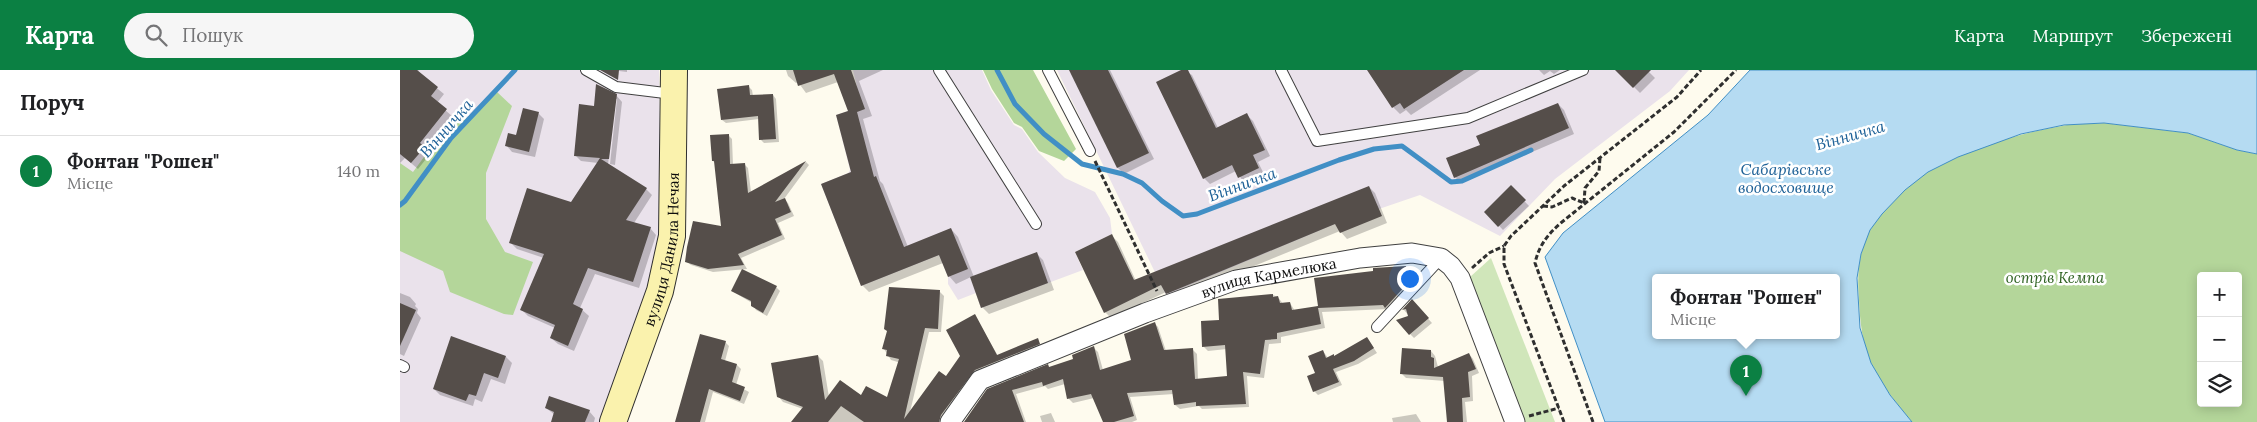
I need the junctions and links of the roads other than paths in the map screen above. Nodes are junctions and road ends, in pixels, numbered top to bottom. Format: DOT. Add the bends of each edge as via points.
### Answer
graph roads {
  1 [pos="586,70"];
  2 [pos="939,70"];
  3 [pos="1048,70"];
  4 [pos="1281,70"];
  5 [pos="1583,70"];
  6 [pos="674,82"];
  7 [pos="1090,152"];
  8 [pos="1036,224"];
  9 [pos="1440,258"];
  10 [pos="1377,327"];
  11 [pos="1515,421"];
  12 [pos="613,422"];
  13 [pos="950,422"];
  1 -- 6 [label="lane" via="616,86"];
  2 -- 8 [label="lane"];
  3 -- 7 [label="lane"];
  4 -- 5 [label="lane" via="1317,141 1468,118"];
  6 -- 12 [label="main road, вулиця Данила Нечая" via="672,236 660,292"];
  9 -- 10 [label="lane"];
  9 -- 11 [label="street" via="1460,278"];
  9 -- 13 [label="street, вулиця Кармелюка" via="1412,253 1236,280 980,380"];
}
